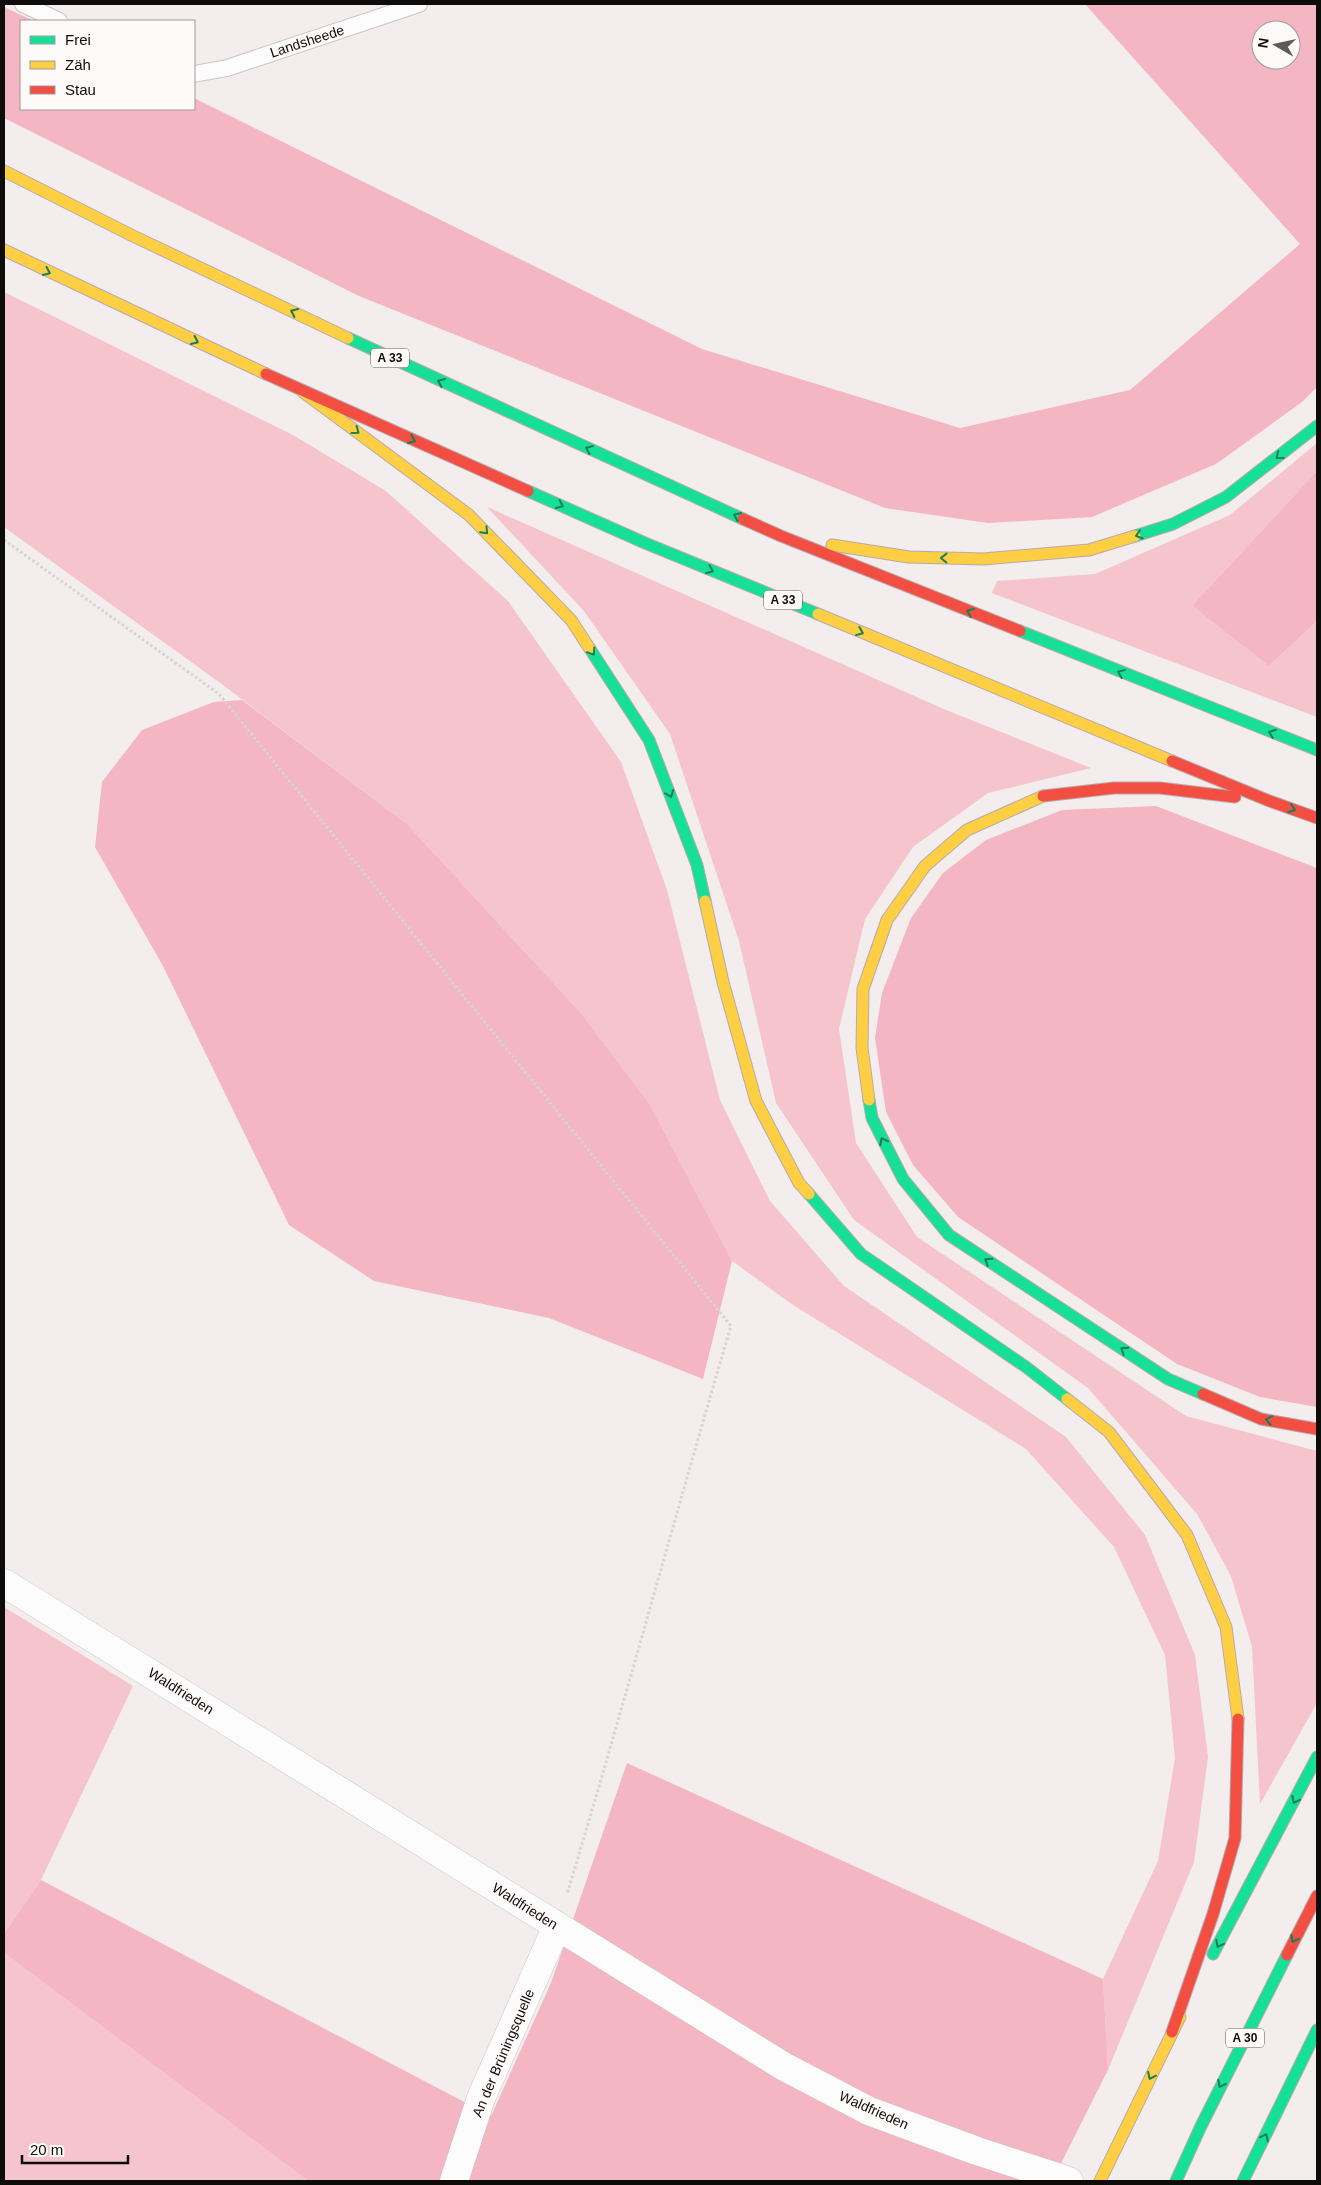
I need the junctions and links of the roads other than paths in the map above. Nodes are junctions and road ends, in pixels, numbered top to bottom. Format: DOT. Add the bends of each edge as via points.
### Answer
graph roads {
  1 [pos="23,4"];
  2 [pos="419,4"];
  3 [pos="57,20"];
  4 [pos="195,74"];
  5 [pos="4,171"];
  6 [pos="4,250"];
  7 [pos="303,392"];
  8 [pos="1317,426"];
  9 [pos="782,536"];
  10 [pos="1317,750"];
  11 [pos="1267,800"];
  12 [pos="1317,818"];
  13 [pos="1317,1429"];
  14 [pos="4,1582"];
  15 [pos="1317,1757"];
  16 [pos="1317,1896"];
  17 [pos="557,1926"];
  18 [pos="1317,2030"];
  19 [pos="1172,2032"];
  20 [pos="454,2181"];
  21 [pos="1069,2181"];
  22 [pos="1100,2181"];
  23 [pos="1176,2181"];
  24 [pos="1244,2181"];
  1 -- 3 [label="lane"];
  2 -- 4 [label="lane, Landsheede" via="227,68"];
  9 -- 5 [label="highway, A 33, one-way" via="412,368"];
  6 -- 7 [label="highway, A 33, one-way"];
  7 -- 11 [label="highway, A 33, one-way" via="645,543"];
  7 -- 19 [label="highway, one-way" via="469,515 570,620 649,740 697,866 723,982 756,1101 799,1183 861,1254 1026,1367 1109,1432 1186,1535 1226,1627 1239,1735 1235,1838 1213,1914"];
  8 -- 9 [label="highway, one-way" via="1226,497 1174,524 1089,550 983,559 909,557"];
  10 -- 9 [label="highway, A 33, one-way"];
  11 -- 12 [label="highway, A 33, one-way"];
  13 -- 11 [label="highway, one-way" via="1261,1419 1168,1379 949,1235 903,1180 872,1118 862,1048 863,989 887,920 925,866 967,830 1046,796 1114,788 1160,788"];
  14 -- 17 [label="street, Waldfrieden"];
  15 -- 19 [label="highway, one-way"];
  16 -- 23 [label="highway, A 30, one-way"];
  17 -- 20 [label="street, An der Brüningsquelle" via="481,2098"];
  17 -- 21 [label="street, Waldfrieden" via="783,2066 869,2111"];
  24 -- 18 [label="highway, one-way"];
  19 -- 22 [label="highway, one-way"];
}
